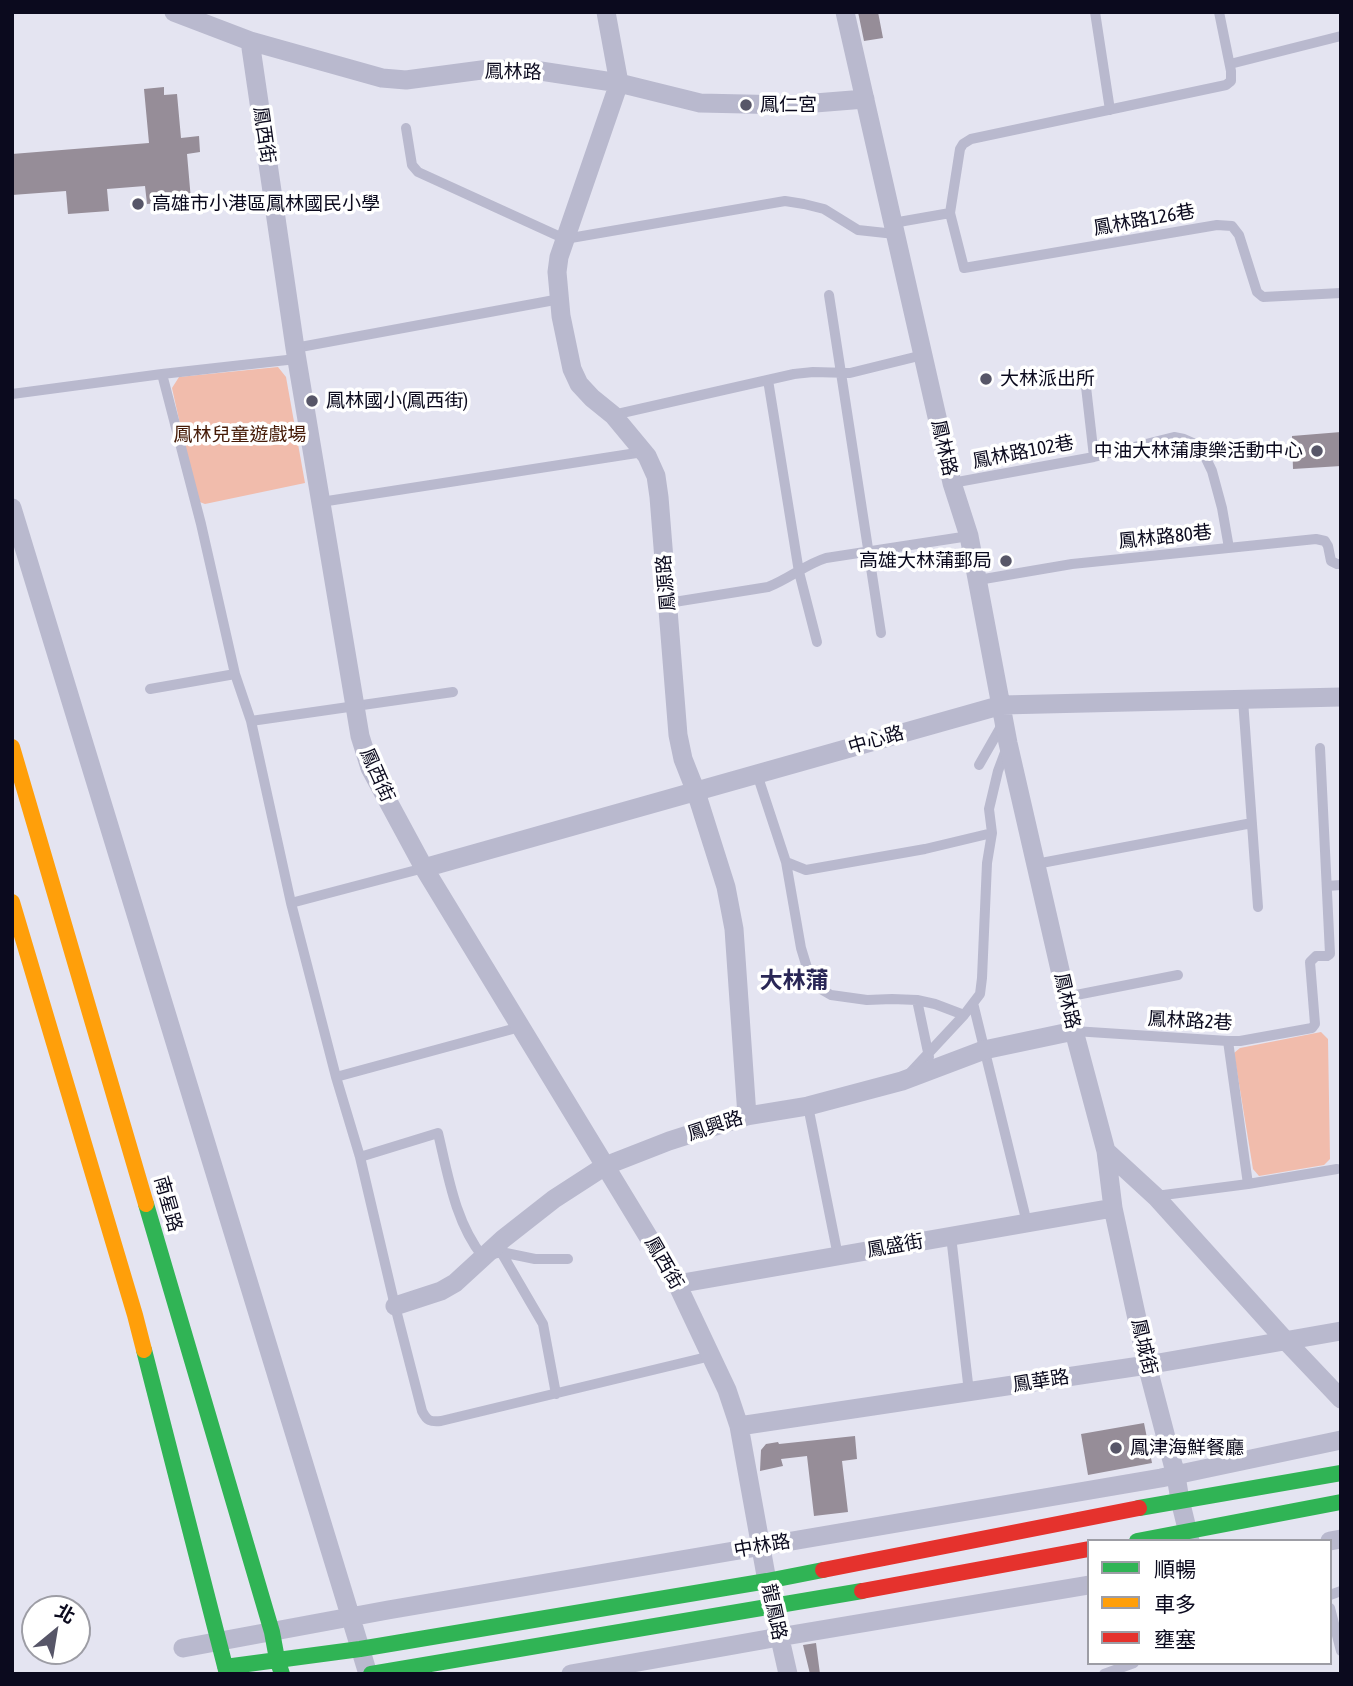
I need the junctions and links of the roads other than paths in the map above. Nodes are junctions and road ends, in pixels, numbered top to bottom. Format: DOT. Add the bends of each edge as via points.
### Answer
graph roads {
  1 [pos="174,12"];
  2 [pos="606,12"];
  3 [pos="845,12"];
  4 [pos="1095,12"];
  5 [pos="1219,12"];
  6 [pos="1341,36"];
  7 [pos="250,41"];
  8 [pos="1230,64"];
  9 [pos="620,83"];
  10 [pos="865,99"];
  11 [pos="1110,110"];
  12 [pos="406,128"];
  13 [pos="950,212"];
  14 [pos="894,228"];
  15 [pos="565,239"];
  16 [pos="1341,293"];
  17 [pos="829,295"];
  18 [pos="560,299"];
  19 [pos="295,353"];
  20 [pos="923,355"];
  21 [pos="841,373"];
  22 [pos="162,374"];
  23 [pos="1084,378"];
  24 [pos="768,380"];
  25 [pos="12,394"];
  26 [pos="613,415"];
  27 [pos="643,452"];
  28 [pos="1094,457"];
  29 [pos="952,483"];
  30 [pos="321,502"];
  31 [pos="12,508"];
  32 [pos="970,536"];
  33 [pos="1229,548"];
  34 [pos="868,551"];
  35 [pos="1341,564"];
  36 [pos="799,572"];
  37 [pos="978,580"];
  38 [pos="668,603"];
  39 [pos="881,633"];
  40 [pos="817,642"];
  41 [pos="235,674"];
  42 [pos="150,689"];
  43 [pos="453,692"];
  44 [pos="1341,697"];
  45 [pos="1243,700"];
  46 [pos="355,706"];
  47 [pos="1003,713"];
  48 [pos="251,722"];
  49 [pos="1008,743"];
  50 [pos="12,747"];
  51 [pos="1320,748"];
  52 [pos="979,765"];
  53 [pos="757,774"];
  54 [pos="696,792"];
  55 [pos="1252,822"];
  56 [pos="992,833"];
  57 [pos="786,862"];
  58 [pos="1035,864"];
  59 [pos="424,868"];
  60 [pos="1327,886"];
  61 [pos="1341,886"];
  62 [pos="12,902"];
  63 [pos="291,903"];
  64 [pos="1258,907"];
  65 [pos="1178,975"];
  66 [pos="1066,997"];
  67 [pos="917,1000"];
  68 [pos="973,1003"];
  69 [pos="964,1015"];
  70 [pos="520,1027"];
  71 [pos="1074,1031"];
  72 [pos="1228,1041"];
  73 [pos="984,1050"];
  74 [pos="930,1061"];
  75 [pos="336,1077"];
  76 [pos="808,1106"];
  77 [pos="747,1116"];
  78 [pos="1106,1151"];
  79 [pos="360,1157"];
  80 [pos="605,1166"];
  81 [pos="1337,1169"];
  82 [pos="1248,1184"];
  83 [pos="1156,1196"];
  84 [pos="1113,1208"];
  85 [pos="1027,1223"];
  86 [pos="951,1236"];
  87 [pos="492,1254"];
  88 [pos="838,1256"];
  89 [pos="568,1259"];
  90 [pos="677,1284"];
  91 [pos="395,1306"];
  92 [pos="1341,1331"];
  93 [pos="1286,1341"];
  94 [pos="711,1356"];
  95 [pos="1147,1365"];
  96 [pos="969,1392"];
  97 [pos="556,1394"];
  98 [pos="1341,1399"];
  99 [pos="739,1426"];
  100 [pos="1341,1440"];
  101 [pos="1341,1473"];
  102 [pos="1176,1476"];
  103 [pos="1180,1500"];
  104 [pos="1341,1503"];
  105 [pos="1189,1536"];
  106 [pos="1158,1539"];
  107 [pos="761,1546"];
  108 [pos="1087,1549"];
  109 [pos="767,1581"];
  110 [pos="1087,1585"];
  111 [pos="773,1607"];
  112 [pos="351,1616"];
  113 [pos="1332,1616"];
  114 [pos="272,1632"];
  115 [pos="779,1637"];
  116 [pos="219,1641"];
  117 [pos="183,1648"];
  118 [pos="359,1649"];
  119 [pos="1341,1651"];
  120 [pos="1129,1665"];
  121 [pos="280,1667"];
  122 [pos="226,1671"];
  123 [pos="370,1674"];
  124 [pos="571,1674"];
  125 [pos="788,1674"];
  126 [pos="1104,1674"];
  1 -- 7 [label="street, 鳳林路"];
  2 -- 9 [label="street"];
  3 -- 10 [label="street"];
  4 -- 11 [label="lane"];
  5 -- 8 [label="lane"];
  6 -- 8 [label="lane"];
  7 -- 9 [label="street, 鳳林路" via="382,78 406,80 489,69 534,70"];
  7 -- 19 [label="street, 鳳西街"];
  8 -- 11 [label="lane" via="1231,81 1226,85"];
  9 -- 10 [label="street, 鳳林路" via="700,103 790,106"];
  9 -- 15 [label="street, 鳳源路"];
  10 -- 14 [label="street, 鳳林路"];
  11 -- 13 [label="lane" via="963,144"];
  12 -- 15 [label="lane" via="412,165 418,172"];
  13 -- 14 [label="lane"];
  13 -- 16 [label="lane, 鳳林路126巷" via="964,268 1217,225 1232,226 1239,235 1259,295"];
  14 -- 15 [label="lane" via="858,230 824,209 785,201"];
  14 -- 20 [label="street, 鳳林路"];
  15 -- 18 [label="street, 鳳源路" via="557,272"];
  17 -- 21 [label="lane"];
  18 -- 19 [label="lane"];
  18 -- 26 [label="street, 鳳源路" via="572,369 579,384"];
  19 -- 22 [label="lane"];
  19 -- 30 [label="street, 鳳西街"];
  20 -- 21 [label="lane"];
  20 -- 29 [label="street, 鳳林路"];
  21 -- 24 [label="lane" via="813,372"];
  21 -- 34 [label="lane"];
  22 -- 25 [label="lane"];
  22 -- 41 [label="lane"];
  23 -- 28 [label="lane"];
  24 -- 26 [label="lane"];
  24 -- 36 [label="lane"];
  26 -- 27 [label="street, 鳳源路"];
  27 -- 30 [label="lane"];
  27 -- 38 [label="street, 鳳源路" via="656,476"];
  28 -- 29 [label="lane, 鳳林路102巷"];
  28 -- 33 [label="lane, 鳳林路102巷" via="1174,437 1200,446 1212,471"];
  29 -- 32 [label="street, 鳳林路"];
  30 -- 46 [label="street, 鳳西街"];
  31 -- 112 [label="street"];
  32 -- 34 [label="lane"];
  32 -- 37 [label="street, 鳳林路"];
  33 -- 35 [label="lane, 鳳林路80巷" via="1316,539 1325,541 1331,561"];
  33 -- 37 [label="lane, 鳳林路80巷" via="1072,564"];
  34 -- 36 [label="lane" via="827,558"];
  34 -- 39 [label="lane"];
  36 -- 38 [label="lane" via="768,587"];
  36 -- 40 [label="lane"];
  37 -- 47 [label="street, 鳳林路"];
  38 -- 54 [label="street, 鳳源路" via="678,735"];
  41 -- 42 [label="lane"];
  41 -- 48 [label="lane"];
  43 -- 46 [label="lane"];
  44 -- 45 [label="street, 中心路"];
  45 -- 47 [label="street, 中心路"];
  45 -- 55 [label="lane"];
  46 -- 48 [label="lane"];
  46 -- 59 [label="street, 鳳西街" via="370,768"];
  47 -- 49 [label="street, 鳳林路"];
  47 -- 52 [label="lane"];
  47 -- 53 [label="street, 中心路"];
  48 -- 63 [label="lane"];
  49 -- 56 [label="lane" via="989,809"];
  49 -- 58 [label="street, 鳳林路"];
  50 -- 114 [label="street, 南星路"];
  51 -- 60 [label="lane, 鳳林路2巷"];
  53 -- 54 [label="street, 中心路"];
  53 -- 57 [label="lane"];
  54 -- 59 [label="street, 中心路"];
  54 -- 77 [label="street, 鳳源路" via="726,887 734,929"];
  55 -- 58 [label="lane"];
  55 -- 64 [label="lane"];
  56 -- 57 [label="lane" via="806,870"];
  56 -- 68 [label="lane" via="982,978 980,994"];
  57 -- 67 [label="lane" via="812,984 843,997"];
  58 -- 66 [label="street, 鳳林路"];
  59 -- 63 [label="lane"];
  59 -- 70 [label="street, 鳳西街"];
  60 -- 61 [label="lane"];
  60 -- 72 [label="lane, 鳳林路2巷" via="1330,954 1310,962 1315,1024"];
  62 -- 116 [label="street" via="135,1315"];
  63 -- 75 [label="lane"];
  65 -- 66 [label="lane"];
  66 -- 71 [label="street, 鳳林路"];
  67 -- 69 [label="lane"];
  67 -- 74 [label="lane"];
  68 -- 69 [label="lane"];
  68 -- 73 [label="lane"];
  69 -- 74 [label="lane"];
  70 -- 75 [label="lane"];
  70 -- 80 [label="street, 鳳西街"];
  71 -- 72 [label="lane, 鳳林路2巷"];
  71 -- 73 [label="street, 鳳興路"];
  71 -- 78 [label="street, 鳳林路"];
  72 -- 82 [label="lane"];
  73 -- 74 [label="street, 鳳興路"];
  73 -- 85 [label="lane"];
  74 -- 76 [label="street, 鳳興路" via="902,1081"];
  75 -- 79 [label="lane"];
  76 -- 77 [label="street, 鳳興路"];
  76 -- 88 [label="lane"];
  77 -- 80 [label="street, 鳳興路"];
  78 -- 83 [label="street"];
  78 -- 84 [label="street, 鳳城街"];
  79 -- 87 [label="lane" via="438,1133 453,1197 473,1245"];
  79 -- 91 [label="lane"];
  80 -- 87 [label="street, 鳳興路" via="554,1199"];
  80 -- 90 [label="street, 鳳西街"];
  81 -- 82 [label="lane"];
  82 -- 83 [label="lane"];
  83 -- 93 [label="street"];
  84 -- 85 [label="street, 鳳盛街"];
  84 -- 95 [label="street, 鳳城街"];
  85 -- 86 [label="street, 鳳盛街"];
  86 -- 88 [label="street, 鳳盛街"];
  86 -- 96 [label="lane"];
  87 -- 89 [label="lane"];
  87 -- 91 [label="street, 鳳興路" via="441,1291"];
  87 -- 97 [label="lane" via="543,1324"];
  88 -- 90 [label="street, 鳳盛街"];
  90 -- 94 [label="street, 鳳西街"];
  91 -- 97 [label="lane" via="426,1419 441,1421"];
  92 -- 93 [label="street, 鳳華路"];
  93 -- 95 [label="street, 鳳華路"];
  93 -- 98 [label="street"];
  94 -- 97 [label="lane"];
  94 -- 99 [label="street, 鳳西街"];
  95 -- 96 [label="street, 鳳華路"];
  95 -- 102 [label="street, 鳳城街"];
  96 -- 99 [label="street, 鳳華路"];
  99 -- 107 [label="street, 龍鳳路"];
  100 -- 102 [label="street, 中林路"];
  101 -- 103 [label="street, 中林路"];
  102 -- 103 [label="street, 鳳城街"];
  102 -- 107 [label="street, 中林路"];
  103 -- 105 [label="street, 鳳城街"];
  103 -- 109 [label="street, 中林路"];
  104 -- 105 [label="street"];
  105 -- 106 [label="street"];
  107 -- 109 [label="street, 龍鳳路"];
  107 -- 112 [label="street, 中林路"];
  108 -- 111 [label="street"];
  109 -- 111 [label="street, 龍鳳路"];
  109 -- 118 [label="street, 中林路"];
  110 -- 115 [label="street"];
  111 -- 115 [label="street, 龍鳳路"];
  111 -- 123 [label="street"];
  112 -- 114 [label="street, 中林路"];
  112 -- 118 [label="street"];
  113 -- 119 [label="lane"];
  114 -- 116 [label="street, 中林路"];
  114 -- 121 [label="street, 南星路"];
  115 -- 124 [label="street"];
  115 -- 125 [label="street, 龍鳳路"];
  116 -- 117 [label="street, 中林路"];
  116 -- 122 [label="street"];
  118 -- 121 [label="street, 中林路"];
  118 -- 123 [label="street"];
  120 -- 126 [label="lane"];
  121 -- 122 [label="street, 中林路"];
}
